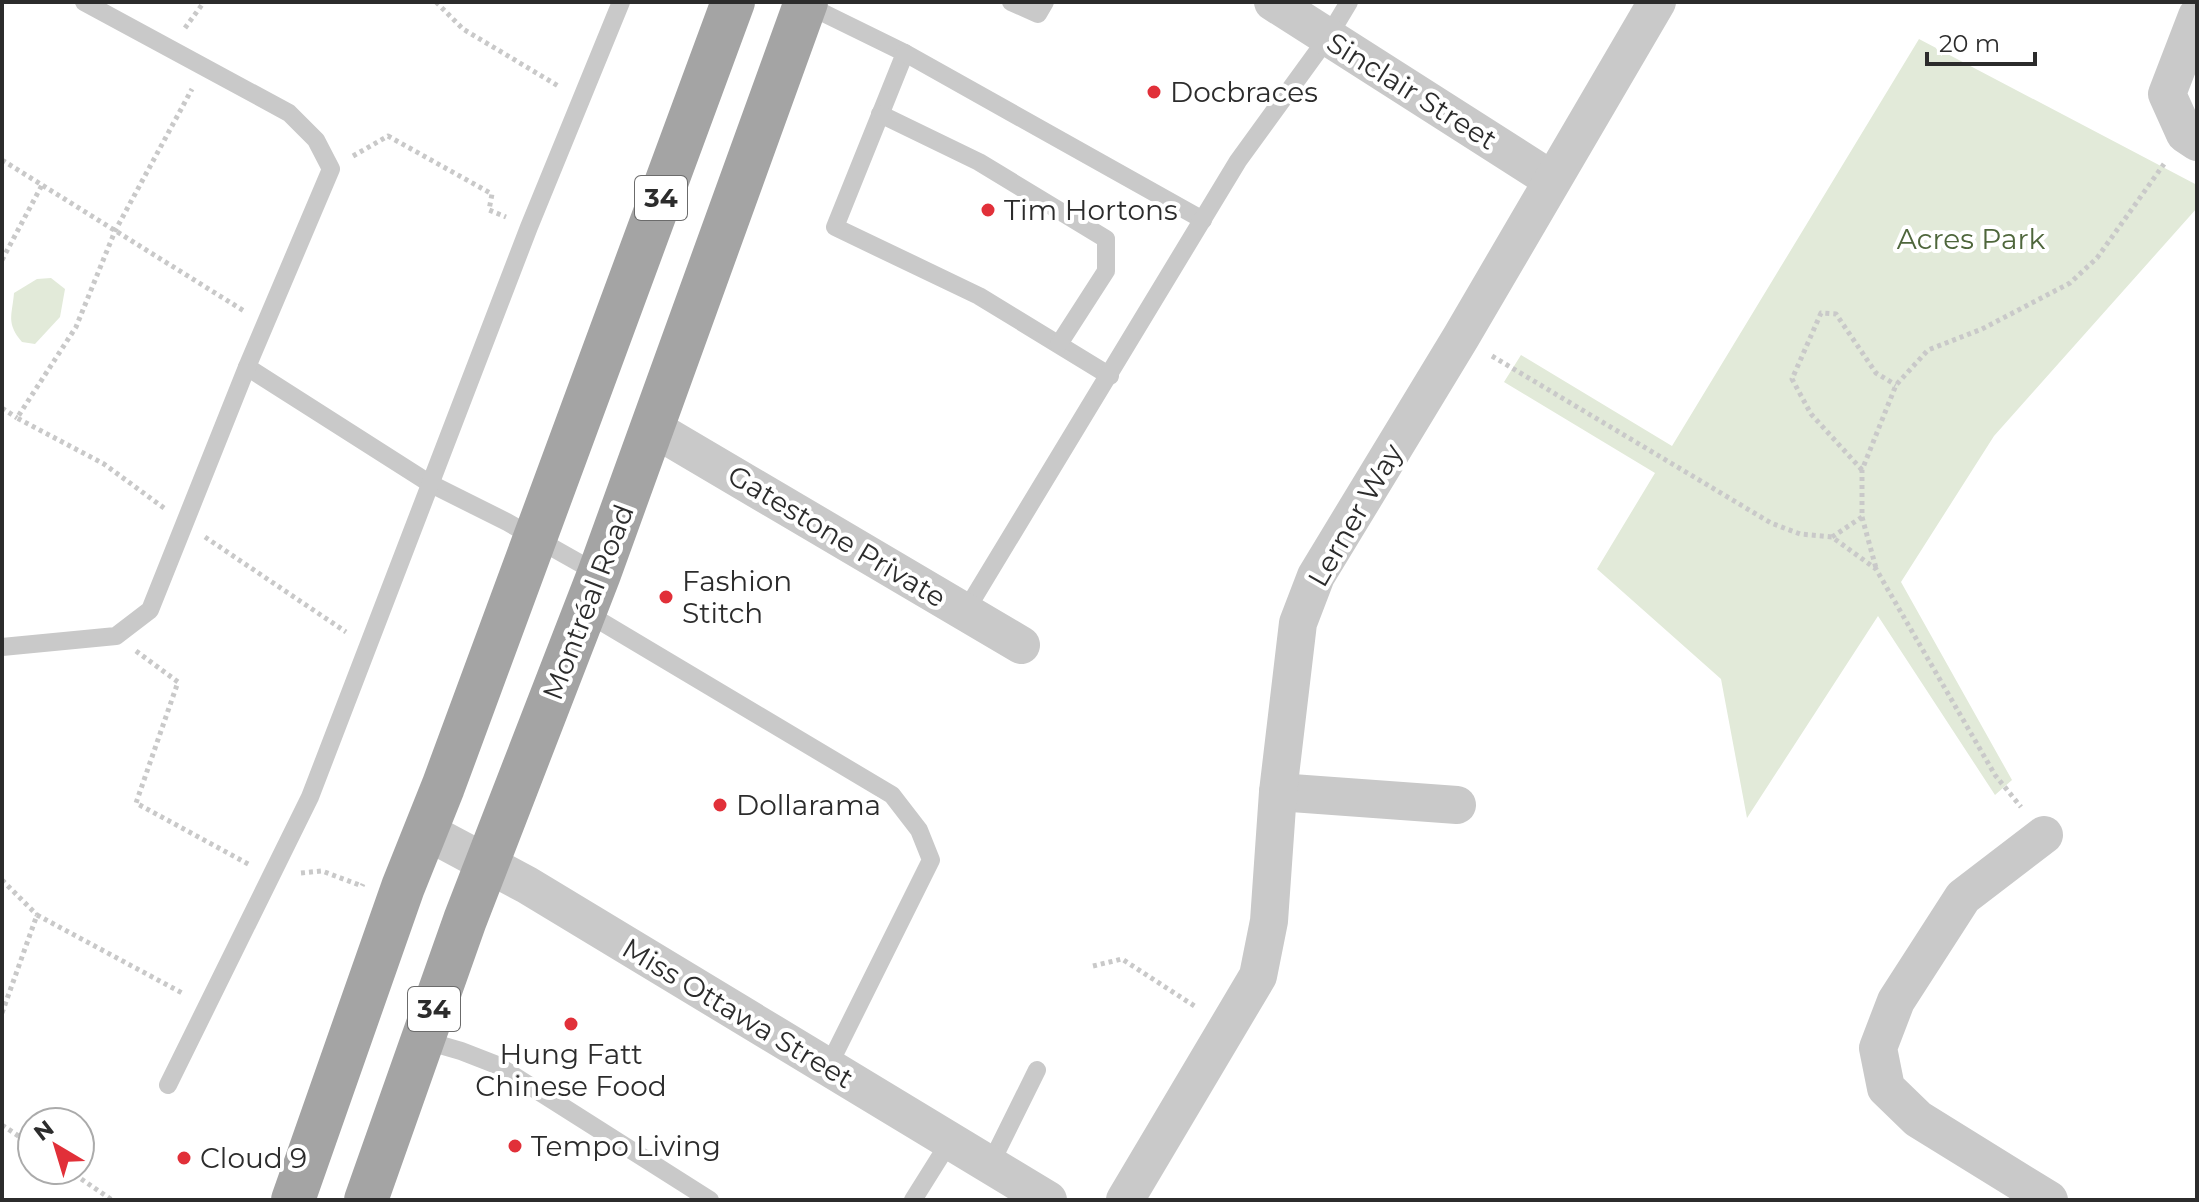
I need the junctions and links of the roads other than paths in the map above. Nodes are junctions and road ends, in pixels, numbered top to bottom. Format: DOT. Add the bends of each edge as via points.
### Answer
graph roads {
  1 [pos="84,2"];
  2 [pos="621,2"];
  3 [pos="733,2"];
  4 [pos="1011,2"];
  5 [pos="1045,2"];
  6 [pos="1273,2"];
  7 [pos="1349,2"];
  8 [pos="1657,2"];
  9 [pos="806,3"];
  10 [pos="2197,16"];
  11 [pos="1328,37"];
  12 [pos="905,53"];
  13 [pos="880,114"];
  14 [pos="2191,138"];
  15 [pos="1552,180"];
  16 [pos="1203,220"];
  17 [pos="1059,344"];
  18 [pos="247,367"];
  19 [pos="1110,376"];
  20 [pos="653,428"];
  21 [pos="429,483"];
  22 [pos="535,538"];
  23 [pos="592,593"];
  24 [pos="965,612"];
  25 [pos="1021,645"];
  26 [pos="2,647"];
  27 [pos="1278,792"];
  28 [pos="1457,805"];
  29 [pos="426,831"];
  30 [pos="2044,835"];
  31 [pos="487,864"];
  32 [pos="423,1040"];
  33 [pos="828,1067"];
  34 [pos="1037,1070"];
  35 [pos="168,1085"];
  36 [pos="950,1141"];
  37 [pos="990,1165"];
  38 [pos="293,1200"];
  39 [pos="366,1200"];
  40 [pos="710,1200"];
  41 [pos="913,1200"];
  42 [pos="1048,1200"];
  43 [pos="1125,1200"];
  44 [pos="2049,1200"];
  1 -- 18 [label="lane" via="289,113 316,140 331,169"];
  2 -- 21 [label="lane"];
  3 -- 22 [label="main road, 34"];
  4 -- 5 [label="lane" via="1038,14"];
  6 -- 11 [label="street, Sinclair Street"];
  7 -- 11 [label="lane"];
  8 -- 15 [label="street, Lerner Way"];
  9 -- 12 [label="lane"];
  9 -- 20 [label="main road, Montréal Road / 34"];
  10 -- 14 [label="street" via="2167,94"];
  11 -- 15 [label="street, Sinclair Street"];
  11 -- 16 [label="lane" via="1238,161"];
  12 -- 13 [label="lane"];
  12 -- 16 [label="lane"];
  13 -- 17 [label="lane" via="835,227 979,296"];
  13 -- 17 [label="lane" via="979,162 1106,239 1106,271"];
  15 -- 27 [label="street, Lerner Way" via="1316,576 1298,623"];
  16 -- 19 [label="lane"];
  17 -- 19 [label="lane"];
  18 -- 21 [label="lane"];
  18 -- 26 [label="lane" via="150,610 116,636"];
  19 -- 24 [label="lane"];
  20 -- 23 [label="main road, Montréal Road / 34"];
  20 -- 24 [label="street, Gatestone Private"];
  21 -- 22 [label="lane"];
  21 -- 35 [label="lane" via="310,797"];
  22 -- 23 [label="lane"];
  22 -- 29 [label="main road, 34"];
  23 -- 31 [label="main road, Montréal Road / 34"];
  23 -- 33 [label="lane" via="892,795 919,830 931,860"];
  24 -- 25 [label="street, Gatestone Private"];
  27 -- 28 [label="street"];
  27 -- 43 [label="street, Lerner Way" via="1269,921 1258,976"];
  29 -- 31 [label="street, Miss Ottawa Street"];
  29 -- 38 [label="main road, 34"];
  30 -- 44 [label="street" via="1963,897 1896,1001 1878,1048 1886,1088 1918,1119"];
  31 -- 32 [label="main road, Montréal Road / 34"];
  31 -- 33 [label="street, Miss Ottawa Street"];
  32 -- 39 [label="main road, Montréal Road / 34"];
  32 -- 40 [label="lane" via="497,1065"];
  33 -- 36 [label="street, Miss Ottawa Street"];
  34 -- 37 [label="lane"];
  36 -- 37 [label="street, Miss Ottawa Street"];
  36 -- 41 [label="lane"];
  37 -- 42 [label="street, Miss Ottawa Street"];
}
